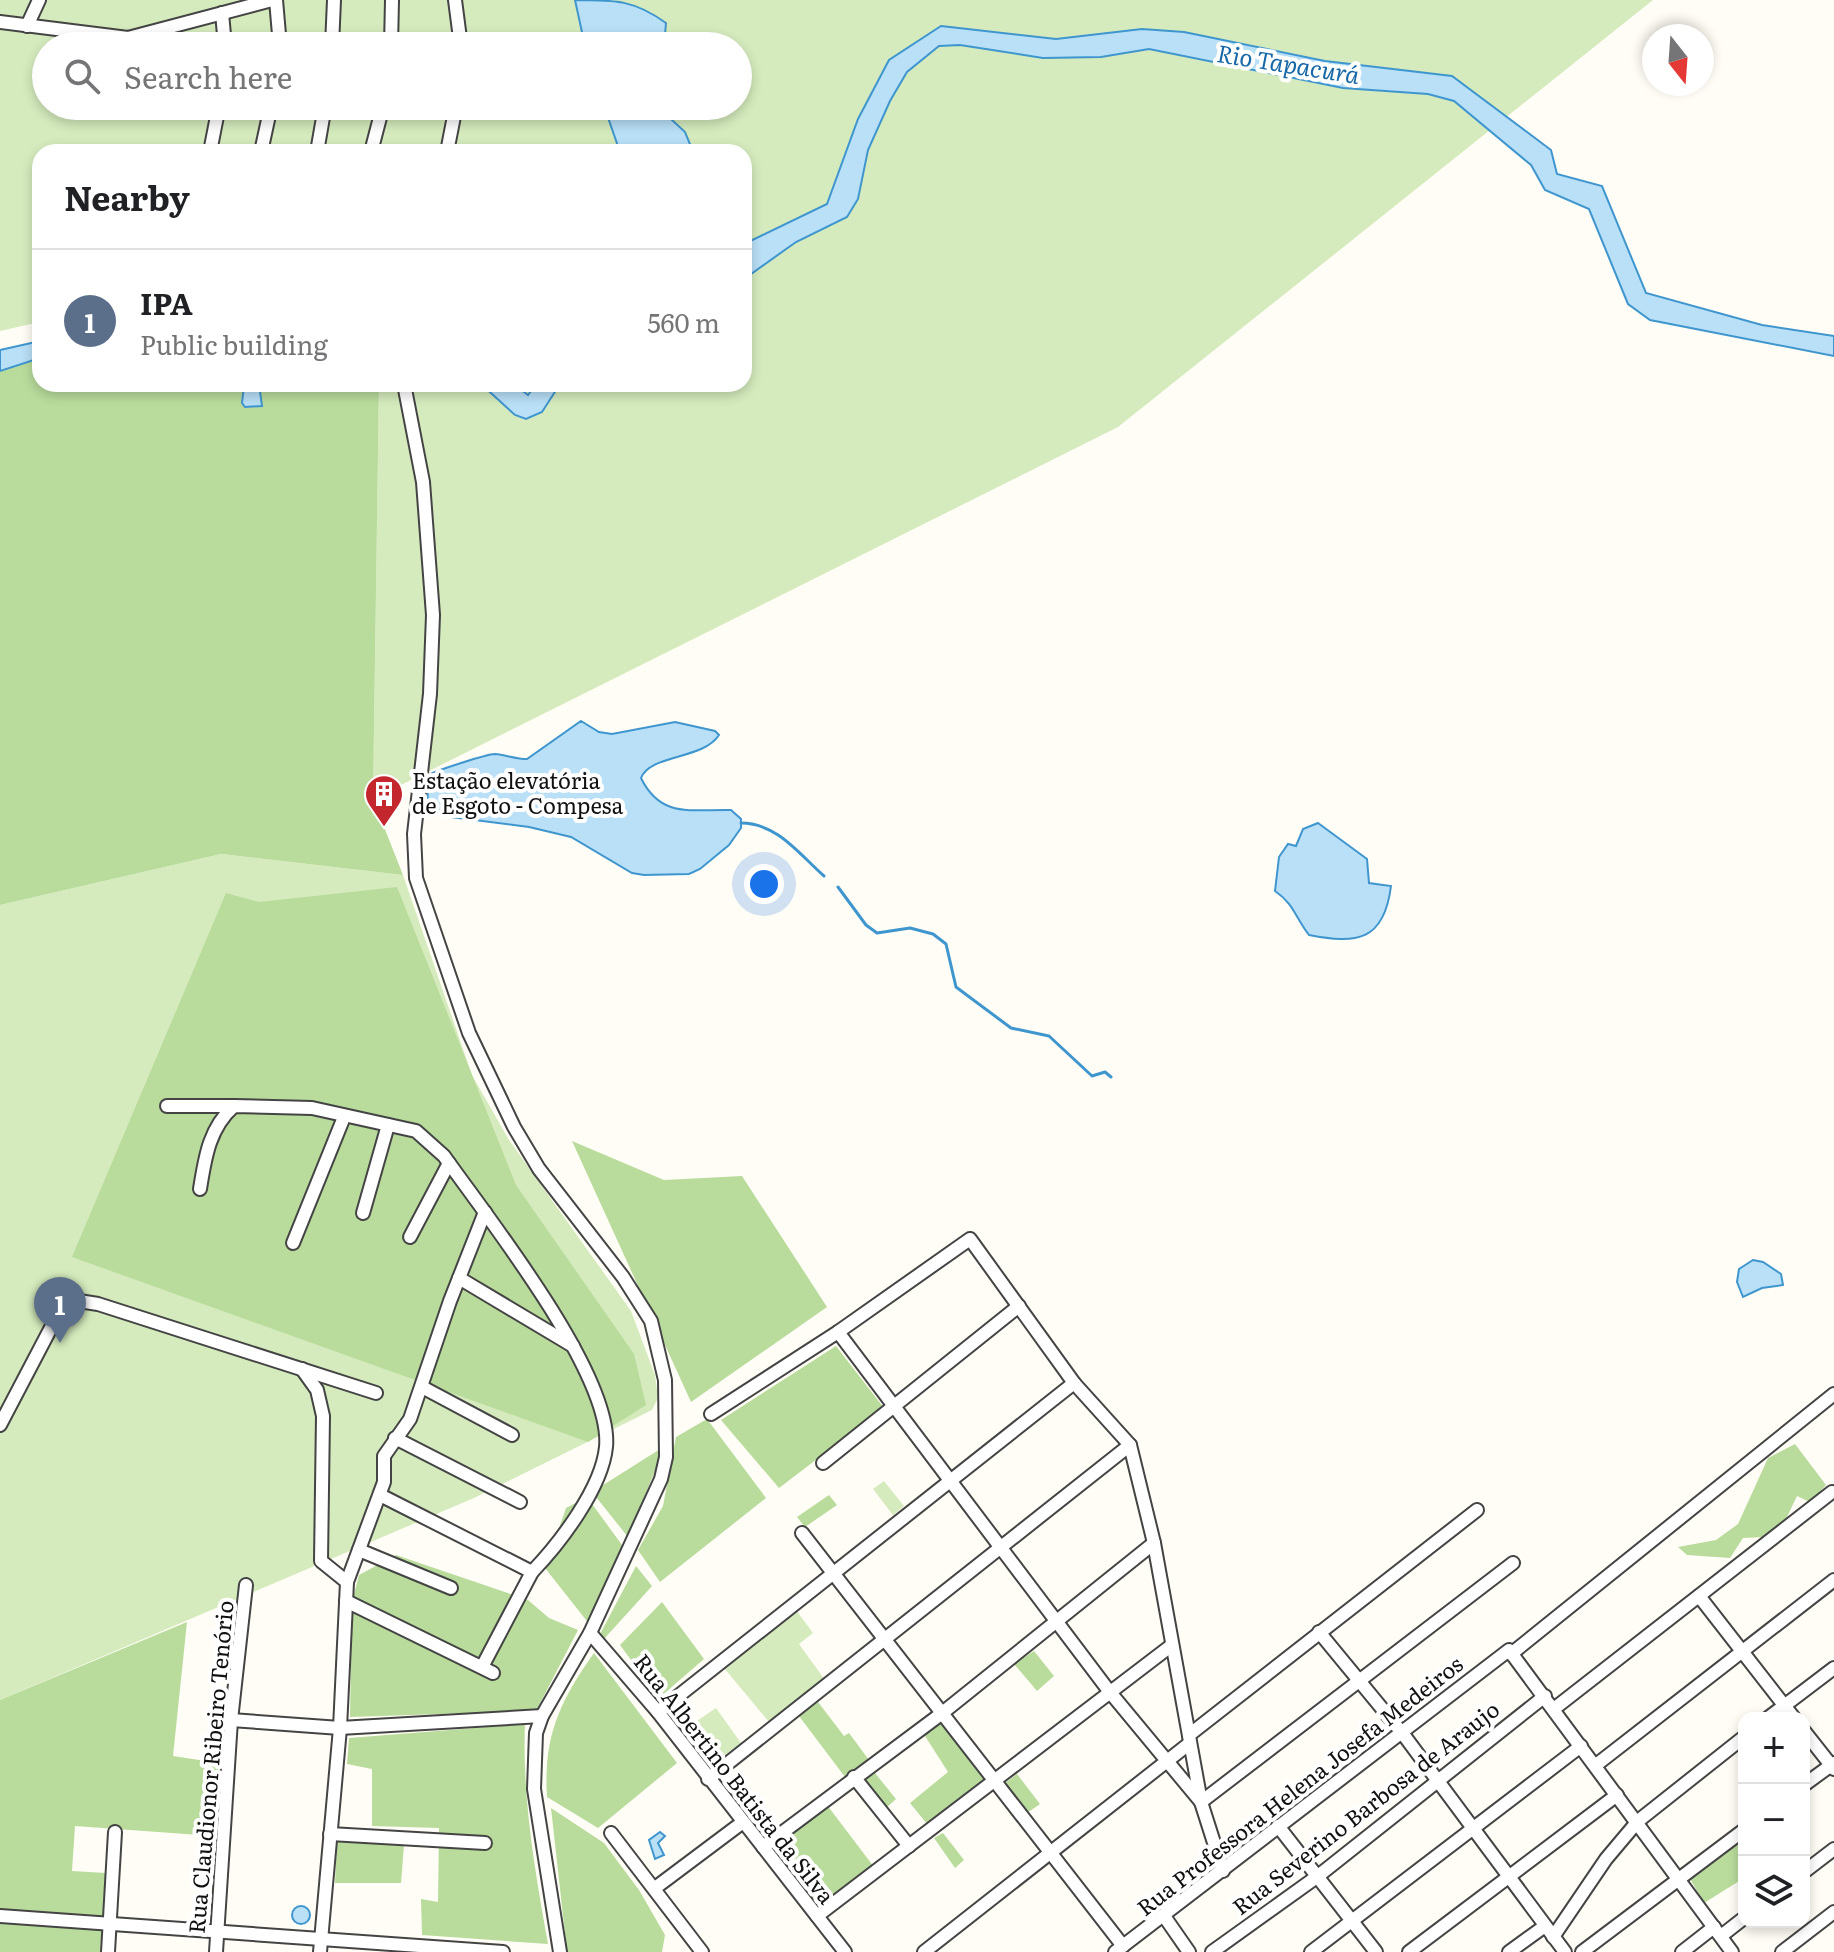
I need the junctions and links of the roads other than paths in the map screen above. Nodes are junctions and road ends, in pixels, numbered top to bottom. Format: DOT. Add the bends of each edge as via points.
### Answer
graph roads {
  1 [pos="39,0"];
  2 [pos="274,0"];
  3 [pos="334,0"];
  4 [pos="392,0"];
  5 [pos="455,0"];
  6 [pos="222,13"];
  7 [pos="0,22"];
  8 [pos="27,26"];
  9 [pos="78,32"];
  10 [pos="151,32"];
  11 [pos="224,32"];
  12 [pos="278,32"];
  13 [pos="333,32"];
  14 [pos="391,32"];
  15 [pos="459,32"];
  16 [pos="216,120"];
  17 [pos="268,120"];
  18 [pos="323,120"];
  19 [pos="379,120"];
  20 [pos="453,120"];
  21 [pos="212,144"];
  22 [pos="263,144"];
  23 [pos="318,144"];
  24 [pos="373,144"];
  25 [pos="449,144"];
  26 [pos="406,392"];
  27 [pos="167,1106"];
  28 [pos="234,1106"];
  29 [pos="344,1117"];
  30 [pos="388,1125"];
  31 [pos="449,1163"];
  32 [pos="200,1189"];
  33 [pos="485,1212"];
  34 [pos="363,1213"];
  35 [pos="410,1237"];
  36 [pos="293,1243"];
  37 [pos="459,1278"];
  38 [pos="1019,1306"];
  39 [pos="838,1332"];
  40 [pos="577,1349"];
  41 [pos="302,1369"];
  42 [pos="1074,1383"];
  43 [pos="422,1387"];
  44 [pos="376,1393"];
  45 [pos="1834,1394"];
  46 [pos="895,1408"];
  47 [pos="711,1414"];
  48 [pos="0,1425"];
  49 [pos="512,1435"];
  50 [pos="395,1438"];
  51 [pos="1130,1445"];
  52 [pos="823,1463"];
  53 [pos="952,1482"];
  54 [pos="1832,1492"];
  55 [pos="380,1495"];
  56 [pos="520,1502"];
  57 [pos="1477,1510"];
  58 [pos="802,1533"];
  59 [pos="1154,1543"];
  60 [pos="359,1550"];
  61 [pos="1002,1550"];
  62 [pos="1513,1563"];
  63 [pos="532,1572"];
  64 [pos="832,1573"];
  65 [pos="1834,1580"];
  66 [pos="347,1582"];
  67 [pos="246,1585"];
  68 [pos="451,1588"];
  69 [pos="1699,1596"];
  70 [pos="346,1601"];
  71 [pos="1056,1621"];
  72 [pos="1319,1632"];
  73 [pos="590,1633"];
  74 [pos="886,1640"];
  75 [pos="1172,1645"];
  76 [pos="1742,1651"];
  77 [pos="1510,1652"];
  78 [pos="1834,1668"];
  79 [pos="1359,1679"];
  80 [pos="1109,1691"];
  81 [pos="1545,1696"];
  82 [pos="1784,1705"];
  83 [pos="1555,1708"];
  84 [pos="658,1712"];
  85 [pos="1775,1712"];
  86 [pos="1789,1712"];
  87 [pos="941,1714"];
  88 [pos="542,1716"];
  89 [pos="231,1720"];
  90 [pos="340,1728"];
  91 [pos="1403,1734"];
  92 [pos="1810,1738"];
  93 [pos="1189,1739"];
  94 [pos="1738,1742"];
  95 [pos="1581,1746"];
  96 [pos="1167,1762"];
  97 [pos="1596,1765"];
  98 [pos="1833,1766"];
  99 [pos="854,1777"];
  100 [pos="708,1779"];
  101 [pos="1436,1780"];
  102 [pos="994,1782"];
  103 [pos="1806,1784"];
  104 [pos="1617,1795"];
  105 [pos="1201,1802"];
  106 [pos="1638,1821"];
  107 [pos="743,1822"];
  108 [pos="1278,1826"];
  109 [pos="1473,1829"];
  110 [pos="115,1832"];
  111 [pos="611,1833"];
  112 [pos="330,1834"];
  113 [pos="1738,1834"];
  114 [pos="485,1843"];
  115 [pos="909,1846"];
  116 [pos="763,1847"];
  117 [pos="1834,1849"];
  118 [pos="1051,1853"];
  119 [pos="1810,1867"];
  120 [pos="1223,1871"];
  121 [pos="1318,1876"];
  122 [pos="1679,1878"];
  123 [pos="1507,1879"];
  124 [pos="655,1888"];
  125 [pos="1834,1912"];
  126 [pos="0,1916"];
  127 [pos="817,1916"];
  128 [pos="1164,1916"];
  129 [pos="1352,1920"];
  130 [pos="1738,1921"];
  131 [pos="110,1926"];
  132 [pos="1545,1926"];
  133 [pos="218,1932"];
  134 [pos="1718,1932"];
  135 [pos="1553,1937"];
  136 [pos="320,1946"];
  137 [pos="1119,1949"];
  138 [pos="1563,1951"];
  139 [pos="108,1952"];
  140 [pos="216,1952"];
  141 [pos="503,1952"];
  142 [pos="560,1952"];
  143 [pos="702,1952"];
  144 [pos="845,1952"];
  145 [pos="924,1952"];
  146 [pos="1189,1952"];
  147 [pos="1212,1952"];
  148 [pos="1311,1952"];
  149 [pos="1376,1952"];
  150 [pos="1409,1952"];
  151 [pos="1509,1952"];
  152 [pos="1582,1952"];
  153 [pos="1682,1952"];
  154 [pos="1732,1952"];
  155 [pos="1782,1952"];
  1 -- 8 [label="street"];
  2 -- 6 [label="street"];
  2 -- 12 [label="street"];
  3 -- 13 [label="street"];
  4 -- 14 [label="street"];
  5 -- 15 [label="street"];
  6 -- 10 [label="street"];
  6 -- 11 [label="street"];
  7 -- 8 [label="street"];
  8 -- 9 [label="street"];
  16 -- 21 [label="street"];
  17 -- 22 [label="street"];
  18 -- 23 [label="street"];
  19 -- 24 [label="street"];
  20 -- 25 [label="street"];
  26 -- 73 [label="street" via="423,482 433,615 414,834 416,878 486,1072 539,1169 641,1303 660,1347 665,1380 666,1457 661,1479"];
  27 -- 28 [label="street"];
  28 -- 29 [label="street" via="312,1108"];
  28 -- 32 [label="street" via="212,1134"];
  29 -- 30 [label="street"];
  29 -- 36 [label="street"];
  30 -- 31 [label="street" via="416,1131"];
  30 -- 34 [label="street"];
  31 -- 33 [label="street"];
  31 -- 35 [label="street"];
  33 -- 37 [label="street"];
  33 -- 40 [label="street"];
  37 -- 40 [label="street"];
  37 -- 43 [label="street"];
  38 -- 39 [label="street" via="970,1239"];
  38 -- 42 [label="street"];
  38 -- 46 [label="street"];
  39 -- 46 [label="street"];
  39 -- 47 [label="street"];
  40 -- 63 [label="street" via="602,1412 606,1446 599,1472 561,1541"];
  41 -- 44 [label="street"];
  41 -- 48 [label="street" via="98,1304 66,1299"];
  41 -- 66 [label="street" via="317,1390 323,1416 321,1561"];
  42 -- 51 [label="street"];
  42 -- 53 [label="street"];
  43 -- 49 [label="street"];
  43 -- 50 [label="street" via="410,1419"];
  45 -- 77 [label="street, Rua Professora Helena Josefa Medeiros"];
  46 -- 52 [label="street"];
  46 -- 53 [label="street"];
  50 -- 55 [label="street" via="384,1456"];
  50 -- 56 [label="street"];
  51 -- 59 [label="street"];
  51 -- 61 [label="street"];
  53 -- 61 [label="street"];
  53 -- 64 [label="street"];
  54 -- 69 [label="street"];
  55 -- 60 [label="street"];
  55 -- 63 [label="street"];
  57 -- 72 [label="street"];
  58 -- 64 [label="street"];
  59 -- 71 [label="street"];
  59 -- 75 [label="street"];
  60 -- 66 [label="street"];
  60 -- 68 [label="street"];
  61 -- 71 [label="street"];
  61 -- 74 [label="street"];
  62 -- 79 [label="street"];
  63 -- 70 [label="street" via="488,1670"];
  64 -- 74 [label="street"];
  64 -- 84 [label="street"];
  65 -- 76 [label="street"];
  66 -- 70 [label="street"];
  67 -- 89 [label="street, Rua Claudionor Ribeiro Tenório"];
  69 -- 76 [label="street"];
  69 -- 83 [label="street"];
  70 -- 90 [label="street"];
  71 -- 80 [label="street"];
  71 -- 87 [label="street"];
  72 -- 79 [label="street"];
  72 -- 93 [label="street"];
  73 -- 84 [label="street, Rua Albertino Batista da Silva"];
  73 -- 88 [label="street"];
  74 -- 87 [label="street"];
  74 -- 100 [label="street"];
  75 -- 80 [label="street"];
  75 -- 93 [label="street"];
  76 -- 82 [label="street"];
  76 -- 97 [label="street"];
  77 -- 81 [label="street"];
  77 -- 91 [label="street, Rua Professora Helena Josefa Medeiros"];
  78 -- 82 [label="street"];
  79 -- 91 [label="street"];
  79 -- 105 [label="street"];
  80 -- 96 [label="street"];
  80 -- 102 [label="street"];
  81 -- 83 [label="street"];
  81 -- 101 [label="street, Rua Severino Barbosa de Araujo"];
  82 -- 85 [label="street"];
  82 -- 86 [label="street"];
  83 -- 95 [label="street"];
  84 -- 100 [label="street, Rua Albertino Batista da Silva"];
  87 -- 99 [label="street"];
  87 -- 102 [label="street"];
  88 -- 90 [label="street"];
  88 -- 142 [label="street" via="533,1752 534,1789"];
  89 -- 90 [label="street"];
  89 -- 133 [label="street, Rua Claudionor Ribeiro Tenório"];
  90 -- 112 [label="street"];
  91 -- 101 [label="street"];
  91 -- 108 [label="street, Rua Professora Helena Josefa Medeiros"];
  92 -- 98 [label="street"];
  93 -- 96 [label="street"];
  93 -- 105 [label="street"];
  94 -- 106 [label="street"];
  95 -- 97 [label="street"];
  95 -- 109 [label="street"];
  96 -- 105 [label="street"];
  96 -- 118 [label="street"];
  97 -- 104 [label="street"];
  98 -- 103 [label="street"];
  99 -- 115 [label="street"];
  99 -- 116 [label="street"];
  100 -- 107 [label="street, Rua Albertino Batista da Silva"];
  101 -- 109 [label="street"];
  101 -- 121 [label="street, Rua Severino Barbosa de Araujo"];
  102 -- 115 [label="street"];
  102 -- 118 [label="street"];
  104 -- 106 [label="street"];
  104 -- 123 [label="street"];
  105 -- 120 [label="street"];
  106 -- 122 [label="street"];
  106 -- 135 [label="street"];
  107 -- 116 [label="street, Rua Albertino Batista da Silva"];
  107 -- 124 [label="street"];
  108 -- 120 [label="street, Rua Professora Helena Josefa Medeiros"];
  108 -- 121 [label="street"];
  109 -- 123 [label="street"];
  109 -- 129 [label="street"];
  110 -- 131 [label="street"];
  111 -- 124 [label="street"];
  112 -- 114 [label="street"];
  112 -- 136 [label="street"];
  113 -- 122 [label="street"];
  115 -- 127 [label="street"];
  116 -- 127 [label="street, Rua Albertino Batista da Silva"];
  117 -- 119 [label="street"];
  118 -- 137 [label="street"];
  118 -- 145 [label="street"];
  120 -- 128 [label="street, Rua Professora Helena Josefa Medeiros"];
  121 -- 129 [label="street"];
  121 -- 147 [label="street, Rua Severino Barbosa de Araujo"];
  122 -- 134 [label="street"];
  122 -- 152 [label="street"];
  123 -- 132 [label="street"];
  123 -- 150 [label="street"];
  124 -- 143 [label="street"];
  125 -- 155 [label="street"];
  126 -- 131 [label="street"];
  127 -- 144 [label="street, Rua Albertino Batista da Silva"];
  128 -- 137 [label="street, Rua Professora Helena Josefa Medeiros"];
  128 -- 146 [label="street"];
  129 -- 148 [label="street"];
  129 -- 149 [label="street"];
  130 -- 134 [label="street"];
  131 -- 133 [label="street"];
  131 -- 139 [label="street"];
  132 -- 135 [label="street"];
  132 -- 151 [label="street"];
  133 -- 136 [label="street"];
  133 -- 140 [label="street, Rua Claudionor Ribeiro Tenório"];
  134 -- 153 [label="street"];
  134 -- 154 [label="street"];
  135 -- 138 [label="street"];
  136 -- 141 [label="street"];
}
